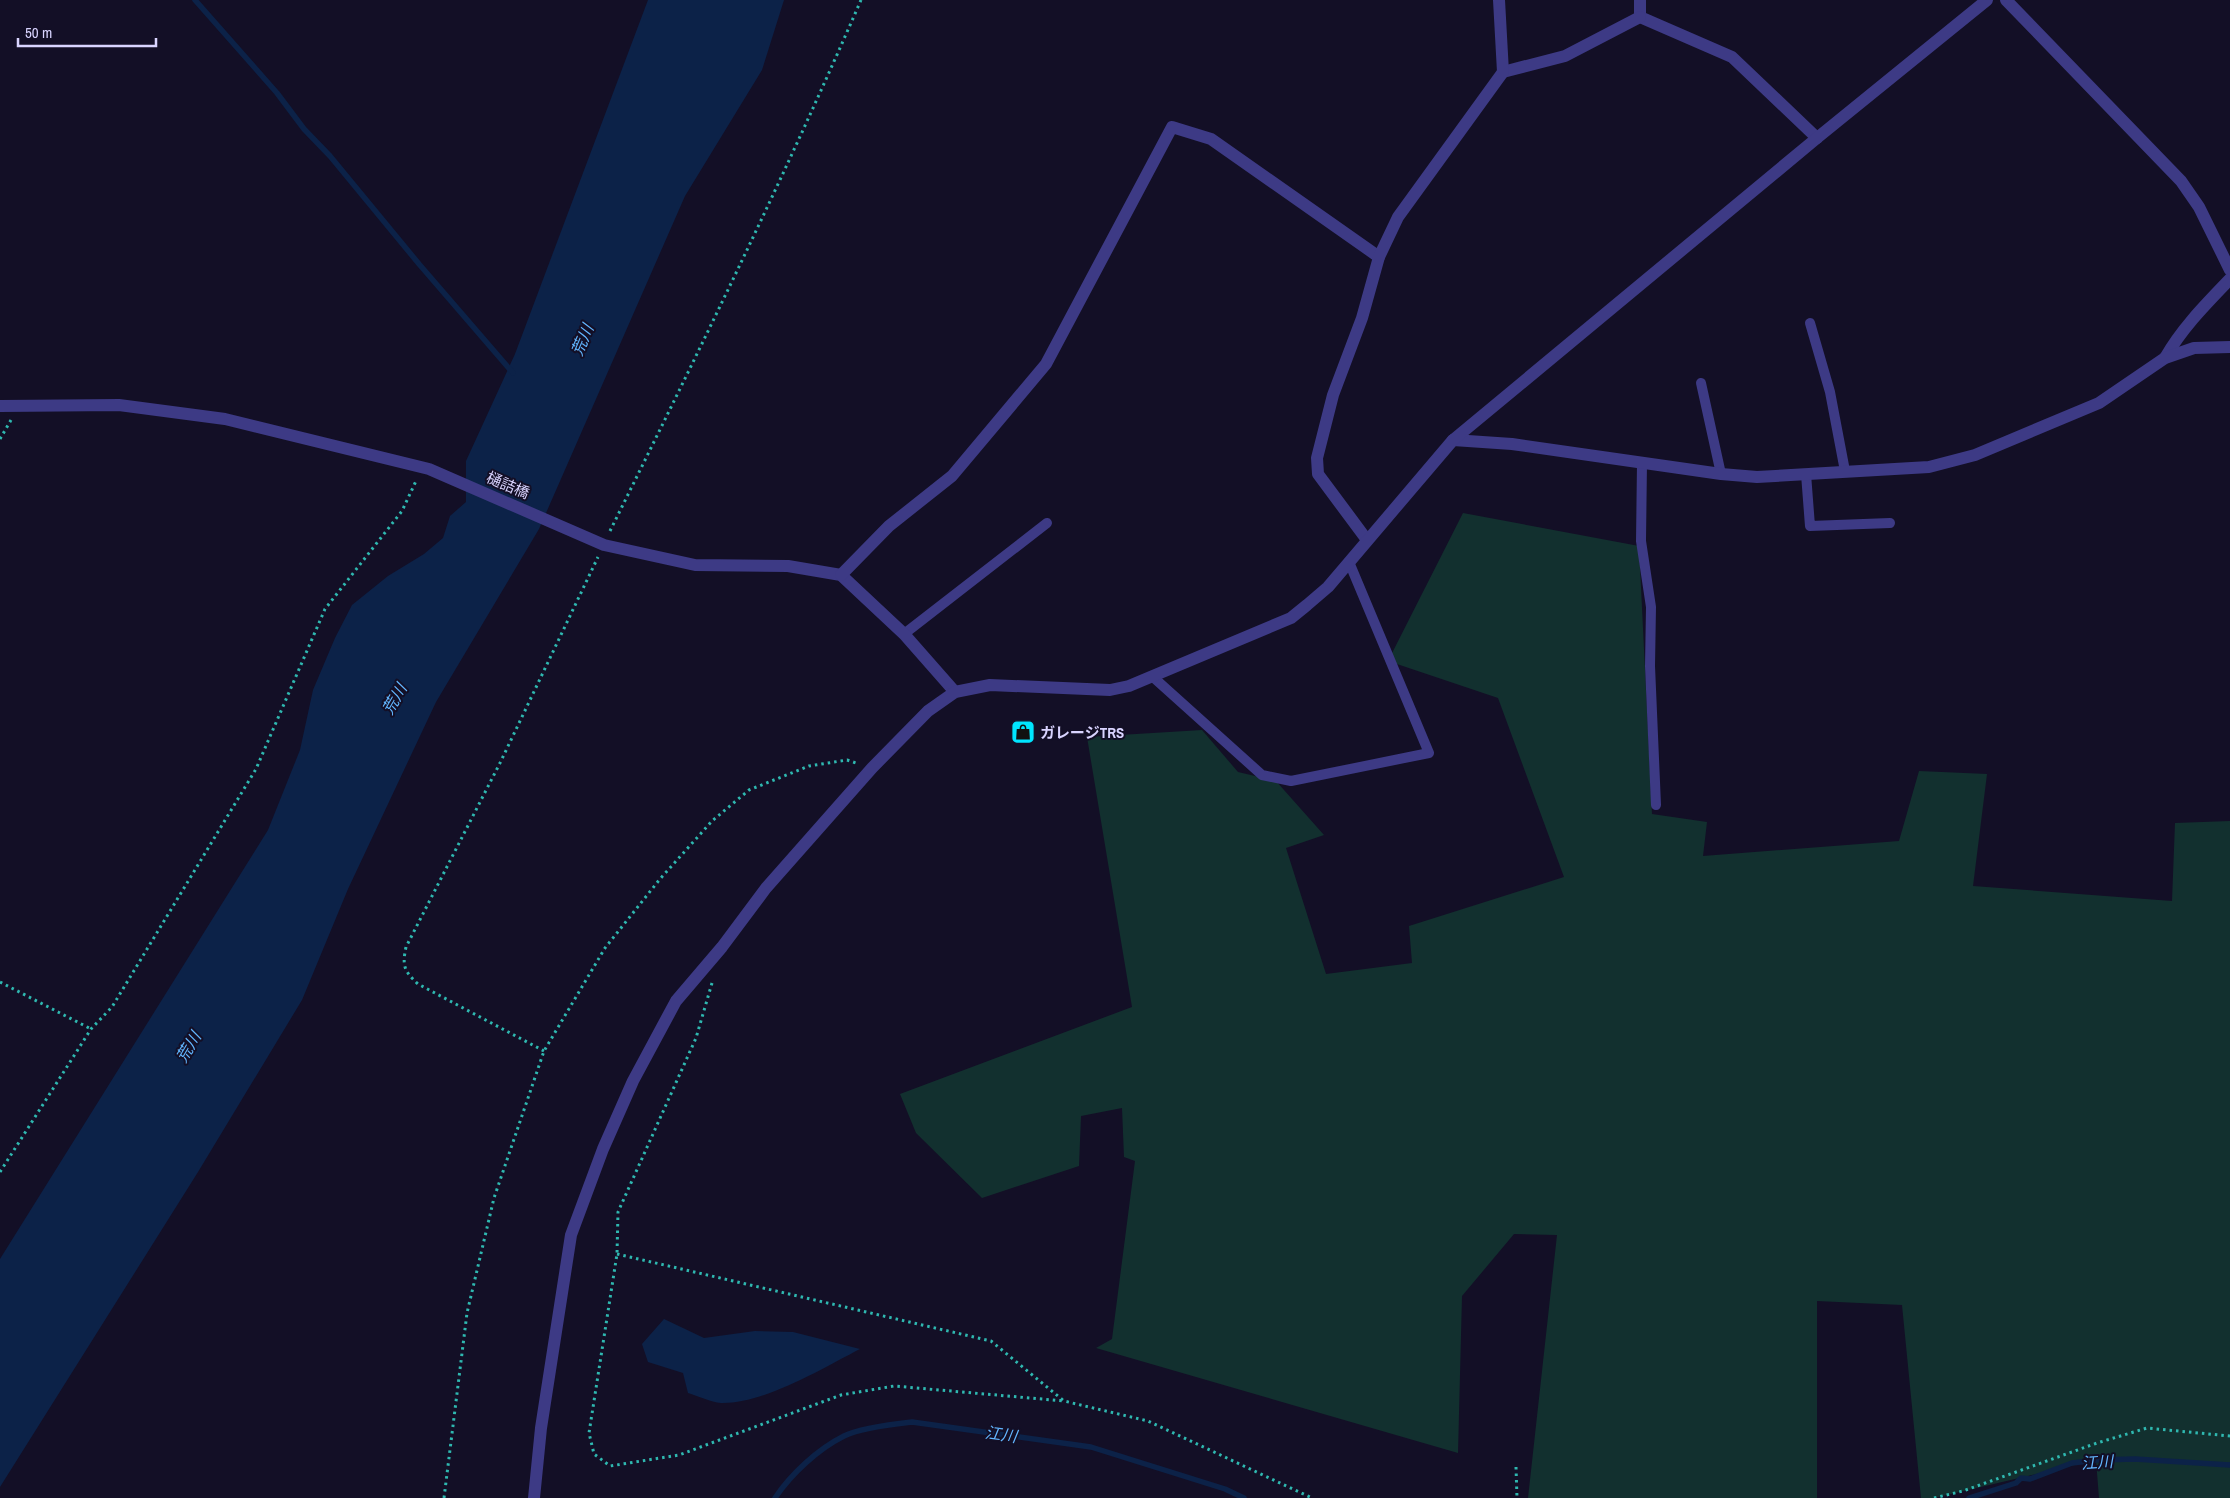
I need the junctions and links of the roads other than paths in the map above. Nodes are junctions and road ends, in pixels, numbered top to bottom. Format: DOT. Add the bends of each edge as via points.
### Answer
graph roads {
  1 [pos="1499,0"];
  2 [pos="1640,0"];
  3 [pos="1987,0"];
  4 [pos="2006,0"];
  5 [pos="1640,17"];
  6 [pos="1503,72"];
  7 [pos="1817,138"];
  8 [pos="1379,257"];
  9 [pos="2230,270"];
  10 [pos="2230,279"];
  11 [pos="1810,323"];
  12 [pos="2230,347"];
  13 [pos="2165,358"];
  14 [pos="1701,383"];
  15 [pos="0,406"];
  16 [pos="1453,440"];
  17 [pos="1642,463"];
  18 [pos="1846,472"];
  19 [pos="1721,474"];
  20 [pos="1806,474"];
  21 [pos="1047,523"];
  22 [pos="1890,523"];
  23 [pos="1367,540"];
  24 [pos="1349,562"];
  25 [pos="840,575"];
  26 [pos="904,634"];
  27 [pos="1153,677"];
  28 [pos="955,692"];
  29 [pos="1656,806"];
  30 [pos="534,1498"];
  1 -- 6 [label="street"];
  2 -- 5 [label="street"];
  3 -- 7 [label="street"];
  4 -- 9 [label="street" via="2181,181 2199,207"];
  5 -- 6 [label="street" via="1565,56"];
  5 -- 7 [label="street" via="1732,57"];
  6 -- 8 [label="street" via="1398,217"];
  7 -- 16 [label="street"];
  8 -- 23 [label="street" via="1362,318 1333,395 1317,458 1318,474"];
  8 -- 25 [label="street" via="1211,139 1172,127 1046,364 952,476 889,526"];
  10 -- 13 [label="street" via="2175,340"];
  11 -- 18 [label="lane" via="1830,392"];
  12 -- 13 [label="street" via="2194,348"];
  13 -- 18 [label="street" via="2099,403 1975,455 1929,467"];
  14 -- 19 [label="lane"];
  15 -- 25 [label="street, 樋詰橋" via="119,405 225,419 425,468 604,545 695,565 788,566"];
  16 -- 17 [label="street" via="1512,444"];
  16 -- 23 [label="street"];
  17 -- 19 [label="street"];
  17 -- 29 [label="lane" via="1641,542 1650,608"];
  18 -- 20 [label="street"];
  19 -- 20 [label="street"];
  20 -- 22 [label="lane" via="1810,526"];
  21 -- 26 [label="lane"];
  23 -- 24 [label="street"];
  24 -- 27 [label="street" via="1328,587 1291,618"];
  24 -- 27 [label="lane" via="1429,753 1290,781 1262,775"];
  25 -- 26 [label="street"];
  26 -- 28 [label="street"];
  27 -- 28 [label="street" via="1110,690 990,685"];
  28 -- 30 [label="street" via="928,711 872,768 766,888 676,1001 633,1081 571,1235 541,1428"];
}
